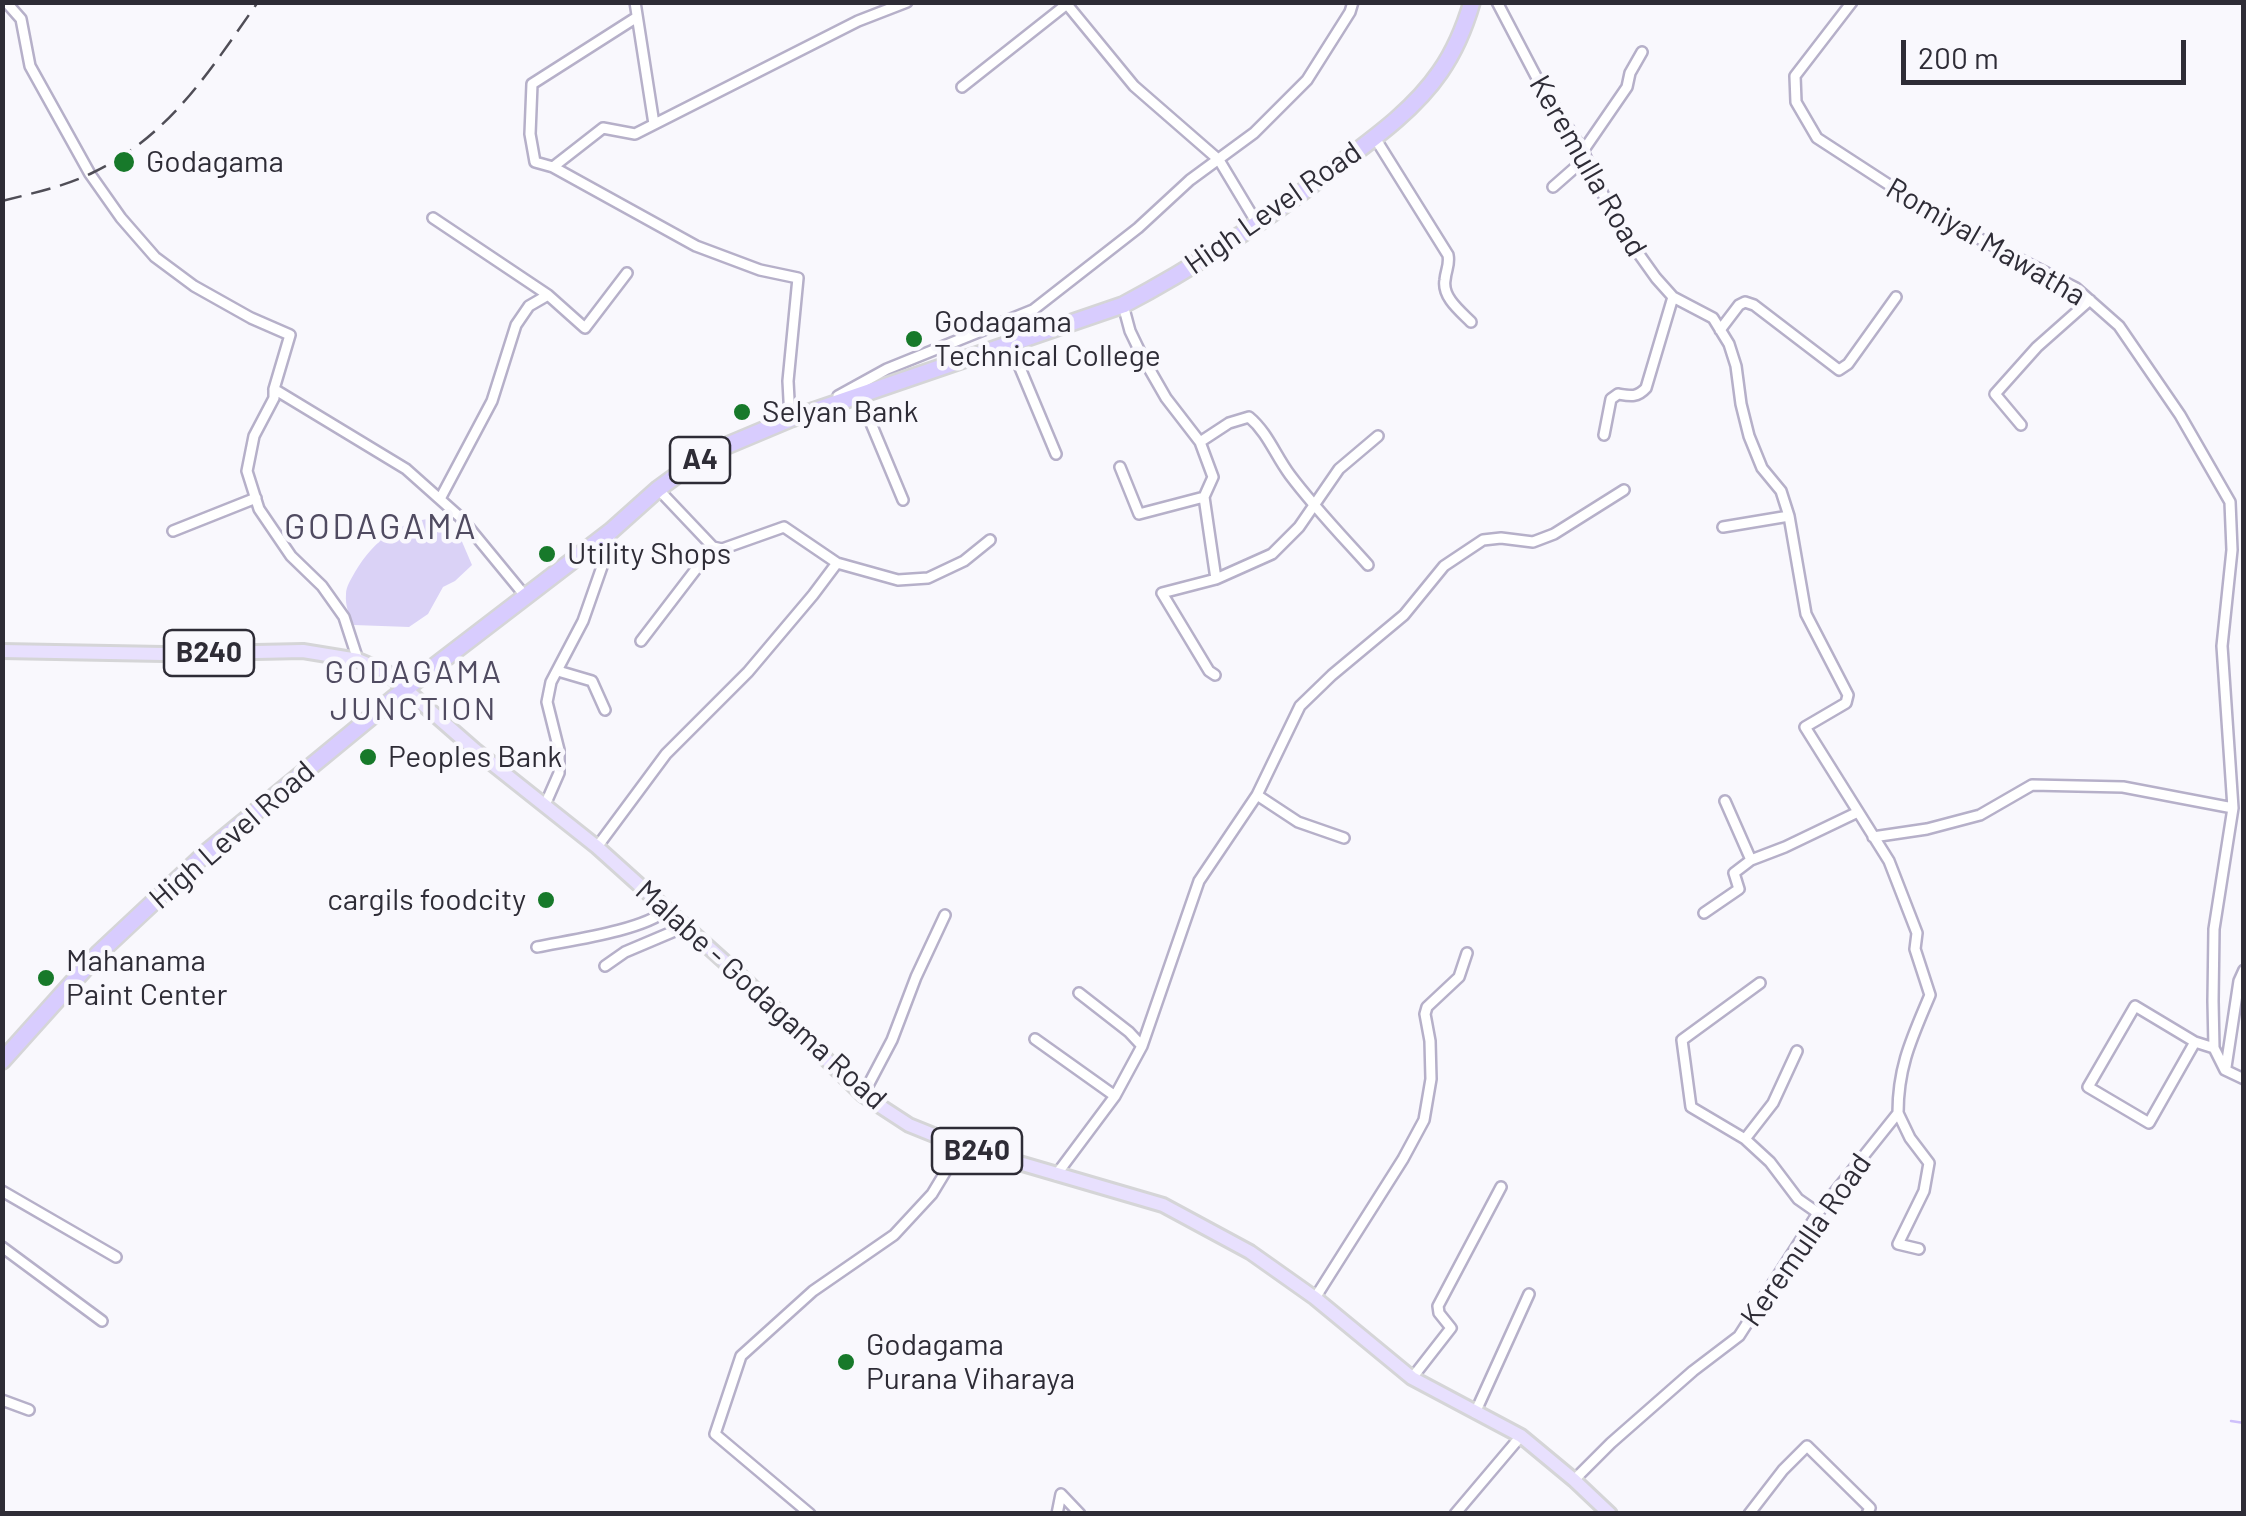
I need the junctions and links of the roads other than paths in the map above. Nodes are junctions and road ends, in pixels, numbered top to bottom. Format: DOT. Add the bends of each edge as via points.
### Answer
graph roads {
  1 [pos="6,2"];
  2 [pos="634,2"];
  3 [pos="907,2"];
  4 [pos="1354,2"];
  5 [pos="1472,2"];
  6 [pos="1497,2"];
  7 [pos="1852,2"];
  8 [pos="1066,4"];
  9 [pos="880,7"];
  10 [pos="637,17"];
  11 [pos="1642,52"];
  12 [pos="962,87"];
  13 [pos="654,124"];
  14 [pos="1375,138"];
  15 [pos="1584,154"];
  16 [pos="1219,160"];
  17 [pos="553,167"];
  18 [pos="1554,187"];
  19 [pos="433,218"];
  20 [pos="1258,225"];
  21 [pos="627,273"];
  22 [pos="548,295"];
  23 [pos="1673,297"];
  24 [pos="1896,297"];
  25 [pos="2090,300"];
  26 [pos="1123,304"];
  27 [pos="1471,322"];
  28 [pos="1720,330"];
  29 [pos="1010,344"];
  30 [pos="274,389"];
  31 [pos="860,397"];
  32 [pos="797,417"];
  33 [pos="2021,425"];
  34 [pos="1604,435"];
  35 [pos="1378,436"];
  36 [pos="1200,442"];
  37 [pos="1056,454"];
  38 [pos="1120,467"];
  39 [pos="658,489"];
  40 [pos="1624,490"];
  41 [pos="1204,497"];
  42 [pos="256,498"];
  43 [pos="440,499"];
  44 [pos="902,500"];
  45 [pos="1314,505"];
  46 [pos="1789,516"];
  47 [pos="1723,527"];
  48 [pos="173,531"];
  49 [pos="612,531"];
  50 [pos="990,540"];
  51 [pos="713,548"];
  52 [pos="836,563"];
  53 [pos="1368,565"];
  54 [pos="1216,579"];
  55 [pos="526,597"];
  56 [pos="641,642"];
  57 [pos="2,651"];
  58 [pos="358,660"];
  59 [pos="558,671"];
  60 [pos="1216,675"];
  61 [pos="405,689"];
  62 [pos="606,710"];
  63 [pos="1257,795"];
  64 [pos="1725,801"];
  65 [pos="545,805"];
  66 [pos="2234,808"];
  67 [pos="1858,812"];
  68 [pos="1344,838"];
  69 [pos="1873,838"];
  70 [pos="597,847"];
  71 [pos="1751,860"];
  72 [pos="667,910"];
  73 [pos="1704,913"];
  74 [pos="944,915"];
  75 [pos="684,927"];
  76 [pos="537,947"];
  77 [pos="1467,953"];
  78 [pos="605,966"];
  79 [pos="2244,970"];
  80 [pos="1760,983"];
  81 [pos="1078,993"];
  82 [pos="1034,1039"];
  83 [pos="2195,1042"];
  84 [pos="1142,1046"];
  85 [pos="2214,1048"];
  86 [pos="1797,1051"];
  87 [pos="2,1061"];
  88 [pos="2225,1070"];
  89 [pos="2244,1080"];
  90 [pos="863,1095"];
  91 [pos="1115,1096"];
  92 [pos="1898,1113"];
  93 [pos="1744,1139"];
  94 [pos="961,1146"];
  95 [pos="1056,1175"];
  96 [pos="1501,1187"];
  97 [pos="2,1191"];
  98 [pos="1818,1212"];
  99 [pos="2,1246"];
  100 [pos="1920,1249"];
  101 [pos="116,1257"];
  102 [pos="1529,1294"];
  103 [pos="1314,1298"];
  104 [pos="102,1321"];
  105 [pos="1412,1378"];
  106 [pos="2,1400"];
  107 [pos="29,1410"];
  108 [pos="1475,1413"];
  109 [pos="1521,1436"];
  110 [pos="1574,1480"];
  111 [pos="810,1514"];
  112 [pos="1057,1514"];
  113 [pos="1080,1514"];
  114 [pos="1455,1514"];
  115 [pos="1610,1514"];
  116 [pos="1749,1514"];
  117 [pos="1866,1514"];
  1 -- 30 [label="street" via="21,19 30,66 90,174 154,258 290,335"];
  2 -- 10 [label="street"];
  3 -- 9 [label="street"];
  4 -- 16 [label="street" via="1307,80"];
  5 -- 14 [label="highway, High Level Road / A4" via="1440,73"];
  6 -- 15 [label="street, Keremulla Road"];
  7 -- 25 [label="street, Romiyal Mawatha" via="1795,76 1796,102 1817,138 1943,220"];
  8 -- 12 [label="street"];
  8 -- 16 [label="street" via="1134,86"];
  9 -- 13 [label="street"];
  10 -- 13 [label="street"];
  10 -- 17 [label="street" via="532,84 535,162"];
  11 -- 15 [label="street" via="1628,88"];
  13 -- 17 [label="street" via="635,134 604,128"];
  14 -- 20 [label="highway, High Level Road / A4"];
  14 -- 27 [label="street" via="1448,254 1445,289"];
  15 -- 18 [label="street"];
  15 -- 23 [label="street, Keremulla Road" via="1616,222"];
  16 -- 20 [label="street"];
  16 -- 32 [label="street" via="1032,310 887,369"];
  17 -- 32 [label="street" via="696,246 798,278 788,381"];
  19 -- 22 [label="street"];
  20 -- 26 [label="highway, High Level Road / A4"];
  21 -- 22 [label="street" via="586,328"];
  22 -- 43 [label="street" via="516,325 492,402"];
  23 -- 28 [label="street, Keremulla Road" via="1712,318"];
  23 -- 34 [label="street" via="1646,388 1612,400"];
  24 -- 28 [label="street" via="1840,370 1745,302"];
  25 -- 33 [label="street" via="1995,394"];
  25 -- 66 [label="street, Romiyal Mawatha" via="2118,326 2180,415 2230,502 2222,646"];
  26 -- 29 [label="highway, High Level Road / A4"];
  26 -- 36 [label="street" via="1143,358"];
  28 -- 46 [label="street" via="1736,366 1749,436"];
  29 -- 31 [label="highway, High Level Road / A4"];
  29 -- 37 [label="street"];
  30 -- 42 [label="street" via="247,472"];
  30 -- 43 [label="street" via="406,469"];
  31 -- 32 [label="highway, High Level Road / A4"];
  31 -- 44 [label="street"];
  32 -- 39 [label="highway, High Level Road / A4" via="722,448"];
  35 -- 45 [label="street" via="1339,470"];
  36 -- 41 [label="street" via="1214,477"];
  36 -- 45 [label="street" via="1249,417"];
  38 -- 41 [label="street" via="1139,514"];
  39 -- 49 [label="highway, High Level Road / A4"];
  39 -- 51 [label="street"];
  40 -- 63 [label="street" via="1554,534 1533,542 1483,540 1444,566 1404,615 1300,706"];
  41 -- 54 [label="street"];
  42 -- 48 [label="street"];
  42 -- 58 [label="street" via="291,556 344,616"];
  43 -- 55 [label="street"];
  45 -- 53 [label="street"];
  45 -- 54 [label="street" via="1272,554"];
  46 -- 47 [label="street"];
  46 -- 67 [label="street" via="1806,614 1848,695 1846,704 1806,728"];
  49 -- 55 [label="highway, High Level Road / A4"];
  49 -- 59 [label="street"];
  50 -- 52 [label="street" via="928,578 898,580"];
  51 -- 52 [label="street" via="784,527"];
  51 -- 56 [label="street"];
  52 -- 70 [label="street" via="748,672 666,754"];
  54 -- 60 [label="street" via="1162,593"];
  55 -- 61 [label="highway, High Level Road / A4"];
  57 -- 58 [label="main road, B240" via="303,651"];
  58 -- 61 [label="main road, B240"];
  59 -- 62 [label="street" via="592,682"];
  59 -- 65 [label="street" via="547,702 559,773"];
  61 -- 65 [label="main road, Malabe - Godagama Road / B240"];
  61 -- 87 [label="highway, High Level Road / A4" via="208,850 99,953"];
  63 -- 68 [label="street" via="1298,822"];
  63 -- 84 [label="street" via="1199,882"];
  64 -- 71 [label="street"];
  65 -- 70 [label="main road, Malabe - Godagama Road / B240"];
  66 -- 69 [label="street" via="2123,787 2032,785 1980,815"];
  66 -- 85 [label="street, Romiyal Mawatha" via="2214,929"];
  67 -- 69 [label="street"];
  67 -- 71 [label="street"];
  69 -- 92 [label="street" via="1890,862 1917,933 1914,950 1930,995 1904,1056"];
  70 -- 72 [label="main road, Malabe - Godagama Road / B240"];
  71 -- 73 [label="street" via="1734,872 1739,889"];
  72 -- 75 [label="main road, Malabe - Godagama Road / B240"];
  72 -- 76 [label="street"];
  74 -- 90 [label="street"];
  75 -- 78 [label="street"];
  75 -- 90 [label="main road, Malabe - Godagama Road / B240"];
  77 -- 103 [label="street" via="1459,977 1425,1014 1432,1078 1424,1120"];
  79 -- 88 [label="street"];
  80 -- 93 [label="street" via="1682,1040 1691,1107"];
  81 -- 84 [label="street"];
  82 -- 91 [label="street"];
  83 -- 83 [label="street" via="2135,1006 2088,1087 2149,1123"];
  83 -- 85 [label="street"];
  84 -- 91 [label="street"];
  85 -- 88 [label="street, Romiyal Mawatha"];
  86 -- 93 [label="street" via="1772,1103"];
  88 -- 89 [label="street"];
  90 -- 94 [label="main road, Malabe - Godagama Road / B240" via="909,1125"];
  91 -- 95 [label="street"];
  92 -- 98 [label="street, Keremulla Road"];
  92 -- 100 [label="street, Keremulla Road" via="1929,1163 1924,1191 1898,1244"];
  93 -- 98 [label="street" via="1798,1200"];
  94 -- 95 [label="main road, Malabe - Godagama Road / B240"];
  94 -- 111 [label="street" via="932,1194 894,1235 813,1291 741,1356 715,1434"];
  95 -- 103 [label="main road, Malabe - Godagama Road / B240" via="1162,1205 1250,1252"];
  96 -- 105 [label="street" via="1438,1306 1451,1328"];
  97 -- 101 [label="street"];
  98 -- 110 [label="street, Keremulla Road" via="1739,1336"];
  99 -- 104 [label="street"];
  102 -- 108 [label="street"];
  103 -- 105 [label="main road, Malabe - Godagama Road / B240"];
  105 -- 108 [label="main road, Malabe - Godagama Road / B240"];
  106 -- 107 [label="street"];
  108 -- 109 [label="main road, Malabe - Godagama Road / B240"];
  109 -- 110 [label="main road, Malabe - Godagama Road / B240"];
  109 -- 114 [label="street"];
  110 -- 115 [label="main road, Malabe - Godagama Road / B240"];
  112 -- 113 [label="street" via="1061,1494"];
  116 -- 117 [label="street" via="1807,1446 1870,1508"];
}
